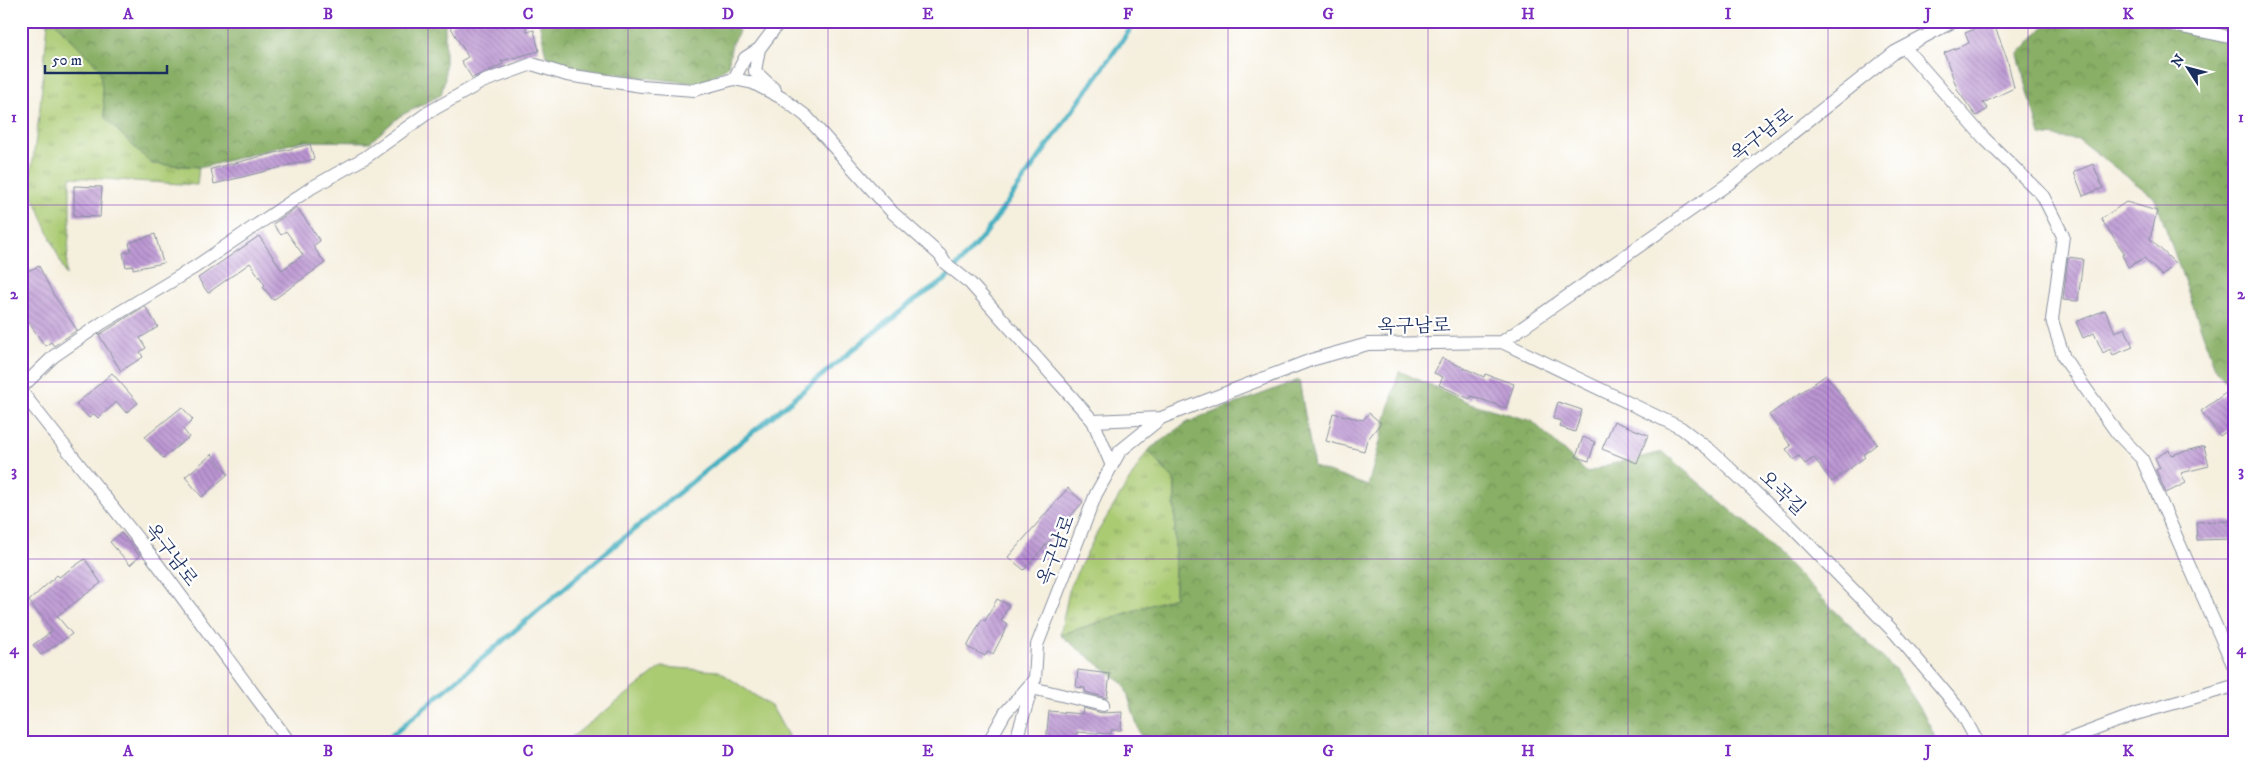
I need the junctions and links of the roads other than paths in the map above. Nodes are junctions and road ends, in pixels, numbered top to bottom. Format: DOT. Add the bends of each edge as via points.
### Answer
graph roads {
  1 [pos="778,21"];
  2 [pos="1954,21"];
  3 [pos="2153,21"];
  4 [pos="2234,38"];
  5 [pos="1905,48"];
  6 [pos="759,49"];
  7 [pos="734,79"];
  8 [pos="782,98"];
  9 [pos="1502,342"];
  10 [pos="21,389"];
  11 [pos="1161,418"];
  12 [pos="1093,421"];
  13 [pos="1112,466"];
  14 [pos="2234,667"];
  15 [pos="1033,684"];
  16 [pos="2234,686"];
  17 [pos="1104,705"];
  18 [pos="1017,742"];
  19 [pos="290,743"];
  20 [pos="988,743"];
  21 [pos="1978,743"];
  22 [pos="2060,743"];
  1 -- 6 [label="street"];
  2 -- 5 [label="street, 옥구남로"];
  3 -- 4 [label="street"];
  5 -- 9 [label="street, 옥구남로" via="1895,52 1728,184"];
  5 -- 14 [label="street" via="1984,138 2042,196 2063,236 2052,320 2064,358 2117,432 2142,459"];
  6 -- 7 [label="street" via="745,58"];
  6 -- 8 [label="street" via="755,71"];
  7 -- 8 [label="street" via="753,83"];
  7 -- 10 [label="street" via="694,90 659,88 567,75 532,64 482,82 429,112 366,157 311,188 195,267 102,323 54,356"];
  8 -- 12 [label="street" via="806,116 892,213 970,283"];
  9 -- 11 [label="street, 옥구남로" via="1368,344 1311,360"];
  9 -- 21 [label="street, 오곡길" via="1681,428 1710,450 1788,523 1895,632 1960,710"];
  10 -- 19 [label="street, 옥구남로" via="153,558"];
  11 -- 12 [label="street"];
  11 -- 13 [label="street, 옥구남로" via="1120,451"];
  12 -- 13 [label="street"];
  13 -- 15 [label="street, 옥구남로" via="1096,494 1037,645"];
  15 -- 17 [label="street"];
  15 -- 18 [label="street, 옥구남로"];
  15 -- 20 [label="street" via="1006,713"];
  16 -- 22 [label="street" via="2136,714"];
}
